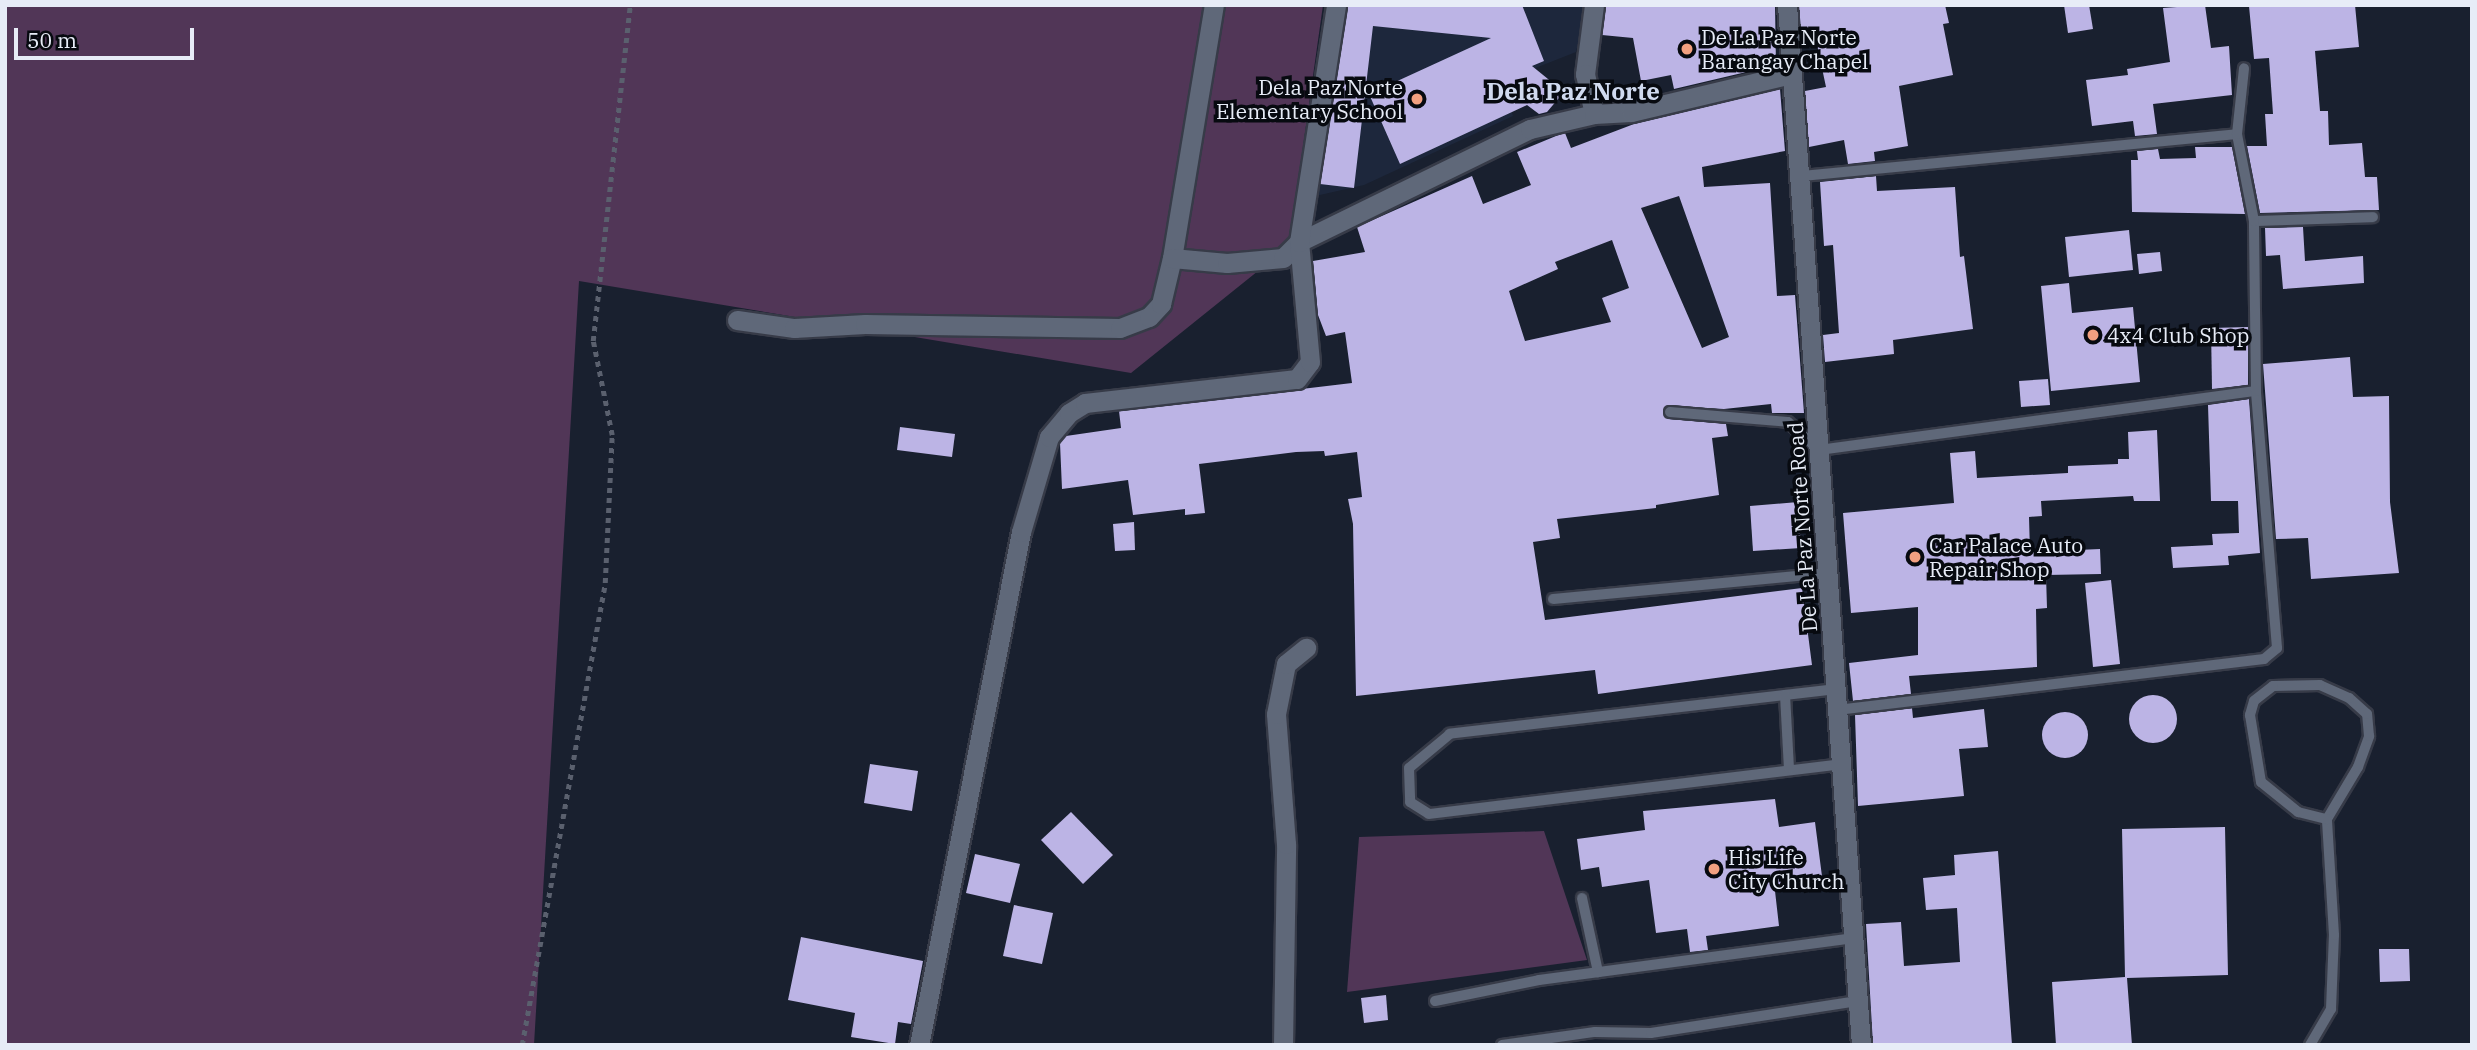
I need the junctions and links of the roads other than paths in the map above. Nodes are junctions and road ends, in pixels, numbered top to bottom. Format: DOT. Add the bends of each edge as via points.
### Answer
graph roads {
  1 [pos="1214,5"];
  2 [pos="1336,5"];
  3 [pos="1594,5"];
  4 [pos="1787,5"];
  5 [pos="2244,68"];
  6 [pos="1792,74"];
  7 [pos="1594,114"];
  8 [pos="2237,134"];
  9 [pos="1802,176"];
  10 [pos="2372,217"];
  11 [pos="2254,221"];
  12 [pos="1299,242"];
  13 [pos="1172,258"];
  14 [pos="737,320"];
  15 [pos="2256,391"];
  16 [pos="1670,412"];
  17 [pos="1819,450"];
  18 [pos="1829,573"];
  19 [pos="1553,598"];
  20 [pos="1306,648"];
  21 [pos="1836,690"];
  22 [pos="1785,695"];
  23 [pos="1837,710"];
  24 [pos="1842,764"];
  25 [pos="1790,768"];
  26 [pos="2328,819"];
  27 [pos="1582,898"];
  28 [pos="1854,939"];
  29 [pos="1598,972"];
  30 [pos="1435,1001"];
  31 [pos="1858,1001"];
  32 [pos="919,1045"];
  33 [pos="1283,1045"];
  34 [pos="1503,1045"];
  35 [pos="1861,1045"];
  36 [pos="2310,1045"];
  1 -- 13 [label="street"];
  2 -- 12 [label="street"];
  3 -- 7 [label="street" via="1585,74"];
  4 -- 6 [label="street, De La Paz Norte Road"];
  5 -- 8 [label="lane"];
  6 -- 7 [label="street" via="1631,112"];
  6 -- 9 [label="street, De La Paz Norte Road"];
  7 -- 12 [label="street" via="1530,129"];
  8 -- 9 [label="lane"];
  8 -- 11 [label="lane"];
  9 -- 17 [label="street, De La Paz Norte Road"];
  10 -- 11 [label="lane"];
  11 -- 15 [label="lane"];
  12 -- 13 [label="street" via="1283,258 1262,262"];
  12 -- 32 [label="street" via="1310,362 1297,379 1085,403 1069,413 1049,438 1021,533"];
  13 -- 14 [label="street" via="1161,304 1149,317 1120,328 865,324 794,328"];
  15 -- 17 [label="lane"];
  15 -- 23 [label="lane" via="2276,609 2273,656"];
  16 -- 17 [label="lane" via="1788,422"];
  17 -- 18 [label="street, De La Paz Norte Road"];
  18 -- 19 [label="lane"];
  18 -- 21 [label="street, De La Paz Norte Road"];
  20 -- 33 [label="street" via="1286,664 1276,714 1286,844"];
  21 -- 22 [label="lane"];
  21 -- 23 [label="street, De La Paz Norte Road"];
  22 -- 25 [label="lane"];
  22 -- 25 [label="lane" via="1450,734 1409,768 1410,802 1429,814"];
  23 -- 24 [label="street, De La Paz Norte Road"];
  24 -- 25 [label="lane"];
  24 -- 28 [label="street, De La Paz Norte Road"];
  26 -- 26 [label="lane" via="2365,746 2367,714 2349,698 2320,685 2273,687 2254,701 2250,715 2262,782 2298,812"];
  26 -- 36 [label="lane" via="2334,934 2331,1009"];
  27 -- 29 [label="lane"];
  28 -- 29 [label="lane"];
  28 -- 31 [label="street, De La Paz Norte Road"];
  29 -- 30 [label="lane"];
  31 -- 34 [label="lane" via="1651,1033 1595,1032"];
  31 -- 35 [label="street, De La Paz Norte Road"];
}
